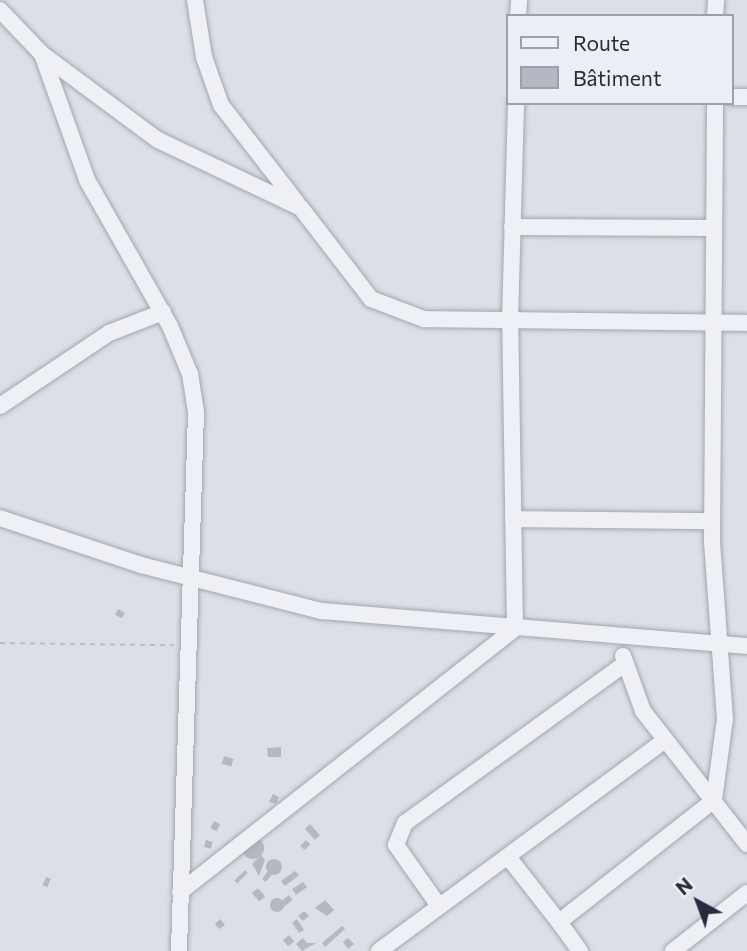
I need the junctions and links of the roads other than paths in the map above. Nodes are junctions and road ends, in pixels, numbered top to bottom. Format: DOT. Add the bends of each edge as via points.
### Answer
graph roads {
  1 [pos="195,0"];
  2 [pos="0,10"];
  3 [pos="42,54"];
  4 [pos="516,105"];
  5 [pos="715,105"];
  6 [pos="301,208"];
  7 [pos="512,227"];
  8 [pos="714,228"];
  9 [pos="163,312"];
  10 [pos="510,320"];
  11 [pos="747,323"];
  12 [pos="714,324"];
  13 [pos="0,406"];
  14 [pos="0,518"];
  15 [pos="513,519"];
  16 [pos="712,521"];
  17 [pos="187,574"];
  18 [pos="515,628"];
  19 [pos="620,640"];
  20 [pos="723,646"];
  21 [pos="747,646"];
  22 [pos="625,664"];
  23 [pos="665,740"];
  24 [pos="713,800"];
  25 [pos="747,844"];
  26 [pos="509,858"];
  27 [pos="180,892"];
  28 [pos="747,893"];
  29 [pos="439,906"];
  30 [pos="559,922"];
  31 [pos="179,951"];
  32 [pos="379,951"];
  33 [pos="580,951"];
  34 [pos="673,951"];
  1 -- 6 [label="street" via="204,57 221,105"];
  2 -- 3 [label="street"];
  3 -- 6 [label="street" via="158,140"];
  3 -- 9 [label="street" via="87,180"];
  4 -- 7 [label="street"];
  5 -- 8 [label="street"];
  6 -- 10 [label="street" via="372,299 424,318"];
  7 -- 8 [label="street"];
  7 -- 10 [label="street"];
  8 -- 12 [label="street"];
  9 -- 13 [label="street" via="109,333"];
  9 -- 17 [label="street" via="190,374 196,413"];
  10 -- 12 [label="street"];
  10 -- 15 [label="street"];
  11 -- 12 [label="street"];
  12 -- 16 [label="street"];
  14 -- 17 [label="street"];
  15 -- 16 [label="street"];
  15 -- 18 [label="street"];
  16 -- 20 [label="street"];
  17 -- 18 [label="street" via="321,611"];
  17 -- 27 [label="street"];
  18 -- 19 [label="street"];
  18 -- 27 [label="street"];
  19 -- 20 [label="street"];
  19 -- 22 [label="street"];
  20 -- 21 [label="street"];
  20 -- 24 [label="street" via="723,760"];
  22 -- 23 [label="street" via="643,711"];
  22 -- 29 [label="street" via="405,823 397,834 400,854"];
  23 -- 24 [label="street"];
  23 -- 26 [label="street"];
  24 -- 25 [label="street"];
  24 -- 30 [label="street"];
  26 -- 29 [label="street"];
  26 -- 30 [label="street"];
  27 -- 31 [label="street"];
  28 -- 34 [label="street"];
  29 -- 32 [label="street"];
  30 -- 33 [label="street"];
}
